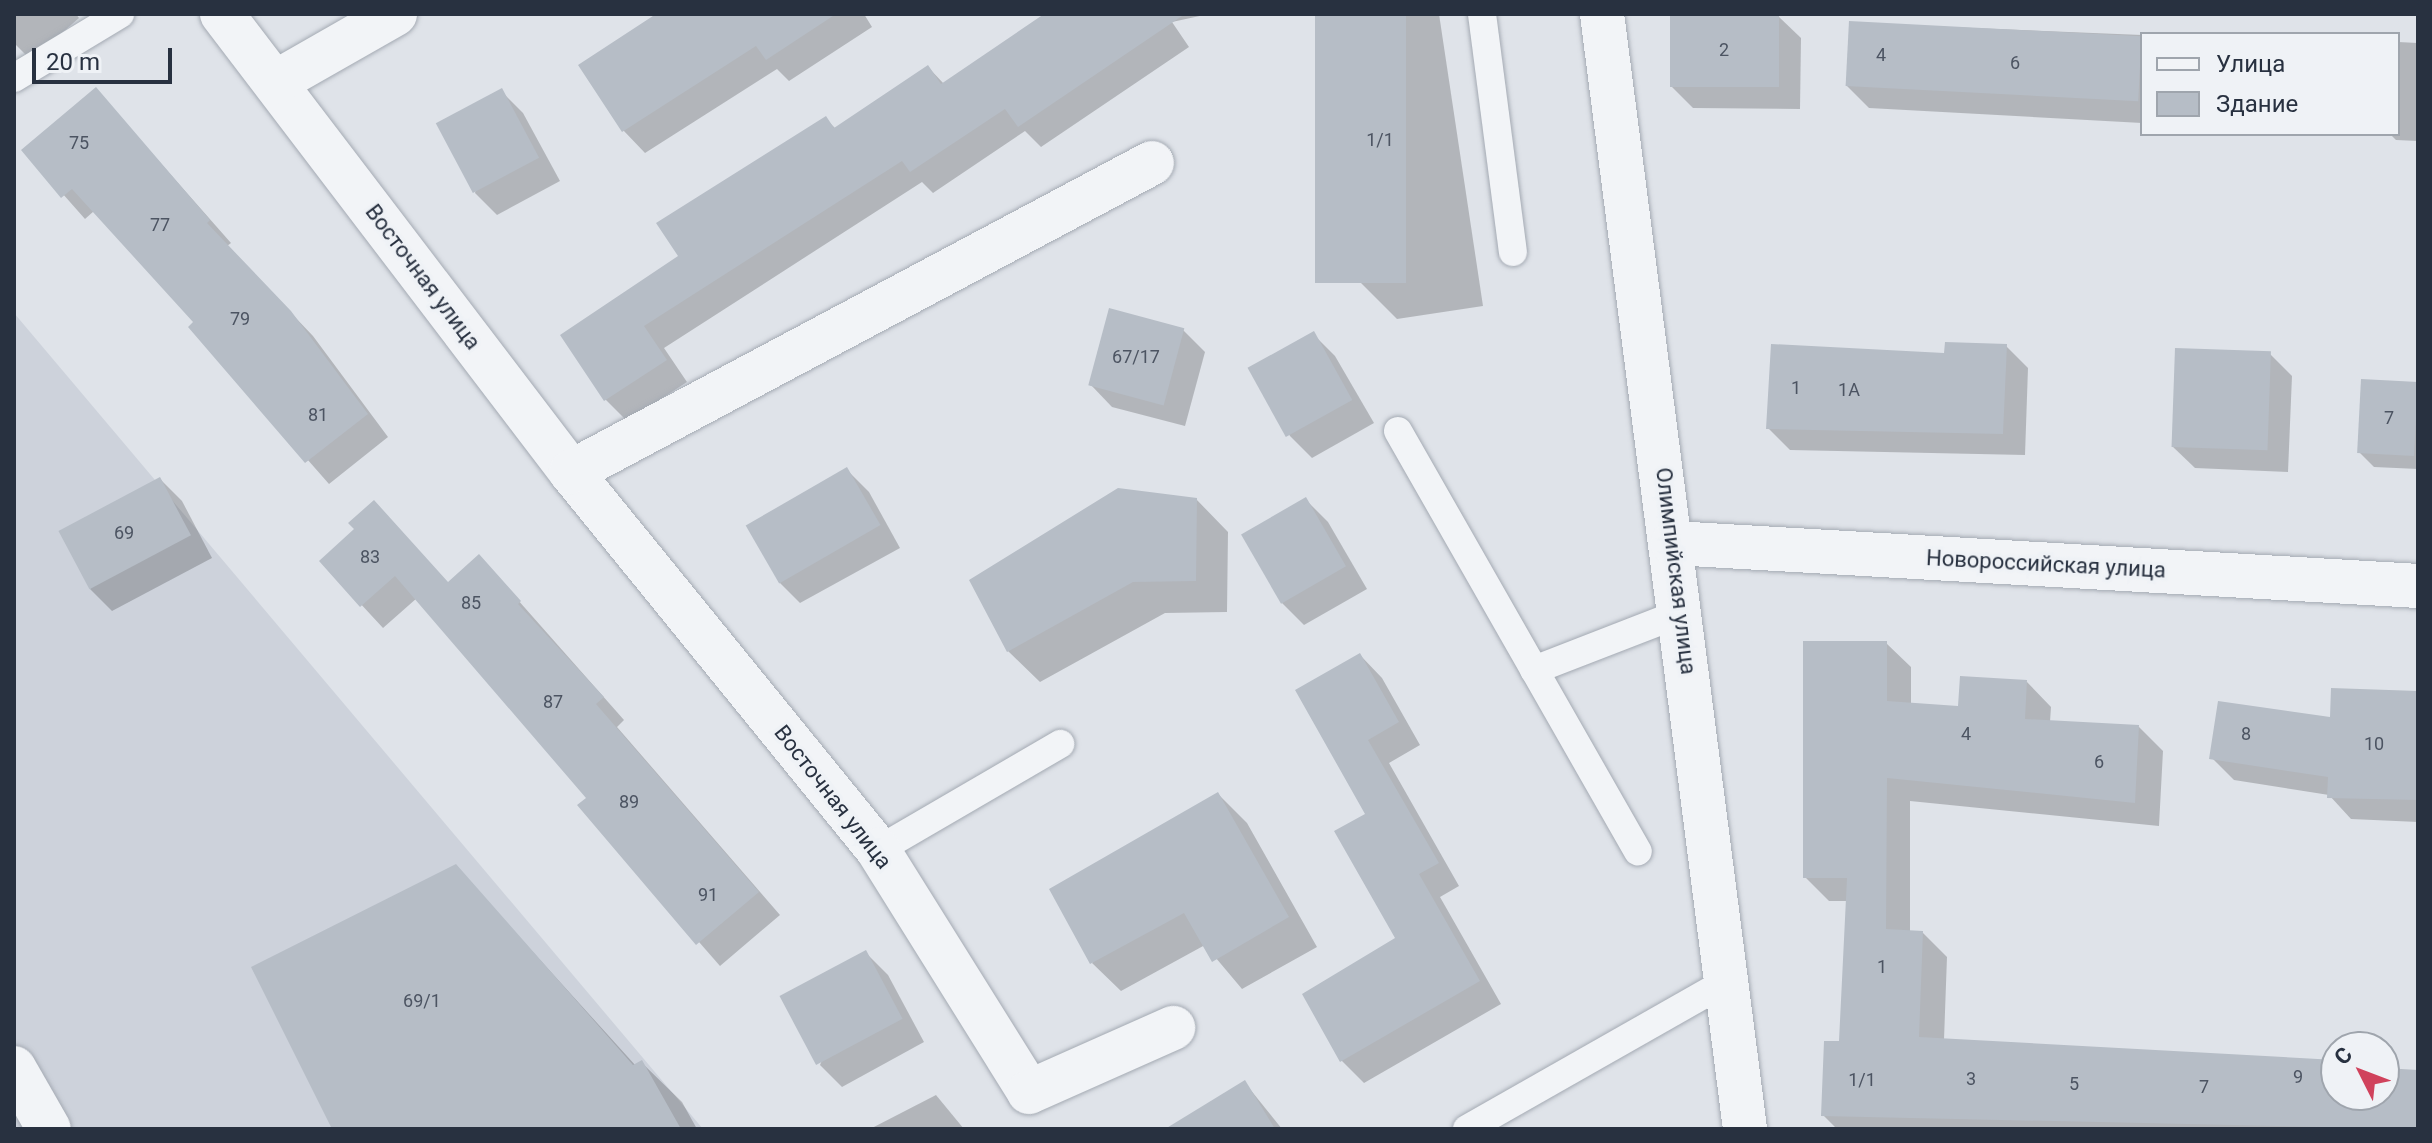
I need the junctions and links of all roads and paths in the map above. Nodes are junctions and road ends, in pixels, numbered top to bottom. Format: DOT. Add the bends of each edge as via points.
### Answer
graph roads {
  1 [pos="120,14"];
  2 [pos="222,14"];
  3 [pos="395,14"];
  4 [pos="1482,14"];
  5 [pos="1602,14"];
  6 [pos="14,78"];
  7 [pos="276,82"];
  8 [pos="1152,163"];
  9 [pos="1513,252"];
  10 [pos="1398,431"];
  11 [pos="571,472"];
  12 [pos="1673,543"];
  13 [pos="2418,586"];
  14 [pos="1681,613"];
  15 [pos="1534,670"];
  16 [pos="1060,744"];
  17 [pos="878,850"];
  18 [pos="1638,851"];
  19 [pos="1727,981"];
  20 [pos="1173,1028"];
  21 [pos="14,1068"];
  22 [pos="49,1129"];
  23 [pos="1467,1129"];
  24 [pos="1745,1129"];
  1 -- 6 [label="lane"];
  2 -- 7 [label="street, Восточная улица"];
  3 -- 7 [label="street"];
  4 -- 9 [label="lane"];
  5 -- 12 [label="street, Олимпийская улица"];
  7 -- 11 [label="street, Восточная улица"];
  8 -- 11 [label="street"];
  10 -- 15 [label="lane"];
  11 -- 17 [label="street, Восточная улица"];
  12 -- 13 [label="street, Новороссийская улица"];
  12 -- 14 [label="street, Олимпийская улица"];
  14 -- 15 [label="lane"];
  14 -- 19 [label="street, Олимпийская улица"];
  15 -- 18 [label="lane"];
  16 -- 17 [label="lane"];
  17 -- 20 [label="street, Восточная улица" via="1029,1092"];
  19 -- 23 [label="lane"];
  19 -- 24 [label="street, Олимпийская улица"];
  21 -- 22 [label="street"];
}
